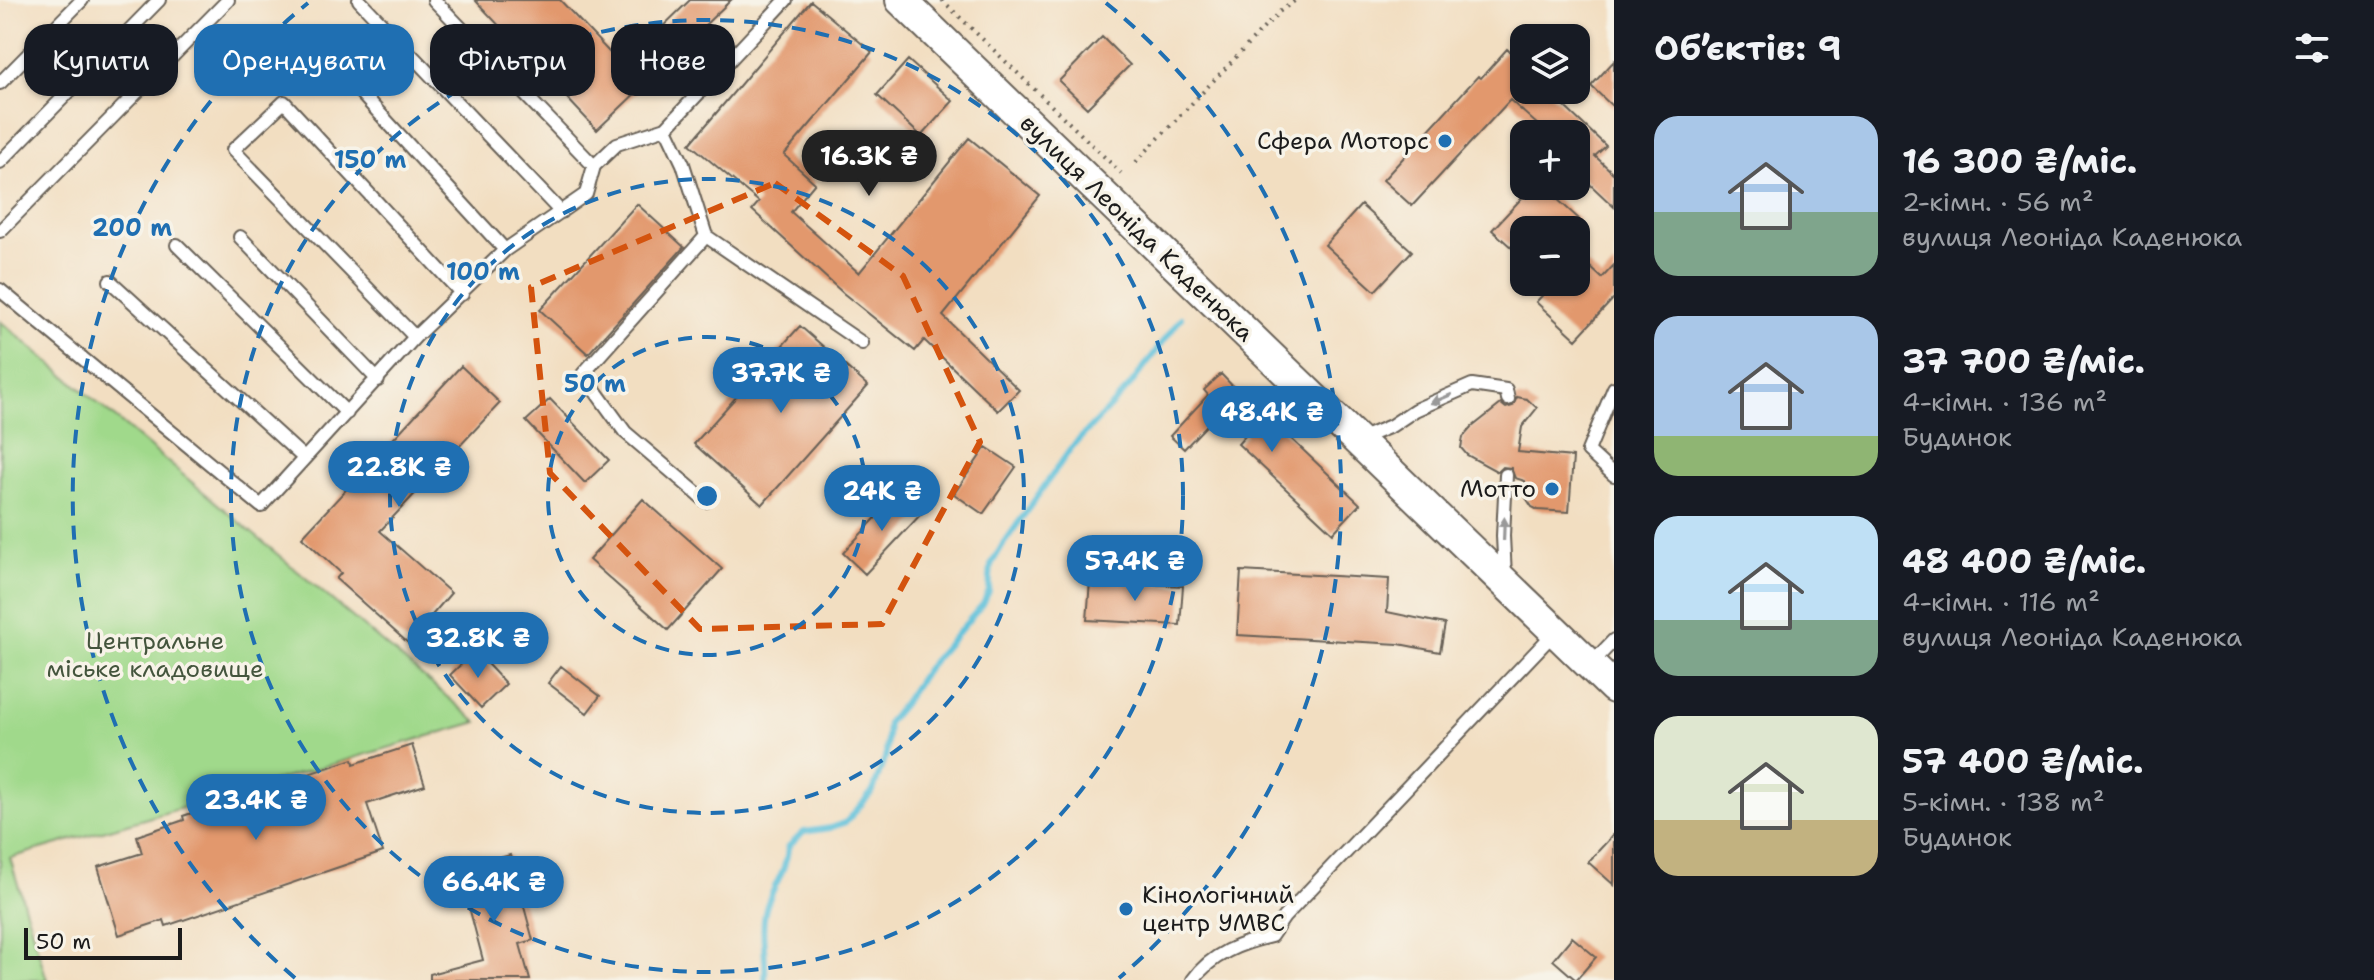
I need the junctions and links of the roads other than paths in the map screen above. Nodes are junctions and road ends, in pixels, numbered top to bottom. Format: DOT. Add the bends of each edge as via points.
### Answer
graph roads {
  1 [pos="82,0"];
  2 [pos="159,0"];
  3 [pos="228,0"];
  4 [pos="359,0"];
  5 [pos="434,0"];
  6 [pos="786,0"];
  7 [pos="901,0"];
  8 [pos="0,83"];
  9 [pos="364,96"];
  10 [pos="666,128"];
  11 [pos="0,162"];
  12 [pos="594,166"];
  13 [pos="561,212"];
  14 [pos="0,231"];
  15 [pos="706,236"];
  16 [pos="240,237"];
  17 [pos="177,245"];
  18 [pos="505,250"];
  19 [pos="110,281"];
  20 [pos="0,290"];
  21 [pos="462,294"];
  22 [pos="415,337"];
  23 [pos="862,343"];
  24 [pos="378,380"];
  25 [pos="1614,388"];
  26 [pos="1508,399"];
  27 [pos="347,413"];
  28 [pos="1357,440"];
  29 [pos="304,458"];
  30 [pos="1506,475"];
  31 [pos="1614,475"];
  32 [pos="706,501"];
  33 [pos="1505,583"];
  34 [pos="1555,632"];
  35 [pos="1614,640"];
  36 [pos="1590,665"];
  37 [pos="1614,688"];
  38 [pos="1193,980"];
  1 -- 8 [label="lane"];
  2 -- 11 [label="lane"];
  3 -- 14 [label="lane"];
  4 -- 13 [label="lane"];
  5 -- 12 [label="lane"];
  6 -- 10 [label="lane"];
  7 -- 28 [label="street, вулиця Леоніда Каденюка"];
  9 -- 18 [label="lane"];
  10 -- 12 [label="lane" via="617,144"];
  10 -- 15 [label="lane"];
  12 -- 13 [label="lane" via="586,194"];
  13 -- 18 [label="lane"];
  15 -- 23 [label="lane"];
  15 -- 32 [label="lane" via="583,374 625,432"];
  16 -- 24 [label="lane"];
  17 -- 27 [label="lane"];
  18 -- 21 [label="lane"];
  19 -- 29 [label="lane"];
  20 -- 29 [label="lane" via="261,506"];
  21 -- 22 [label="lane"];
  21 -- 22 [label="lane" via="284,102 233,150"];
  22 -- 24 [label="lane"];
  24 -- 27 [label="lane"];
  25 -- 31 [label="lane" via="1588,451"];
  26 -- 28 [label="lane, one-way" via="1506,390 1472,385"];
  27 -- 29 [label="lane"];
  28 -- 33 [label="street, вулиця Леоніда Каденюка"];
  33 -- 30 [label="lane, one-way"];
  33 -- 34 [label="street, вулиця Леоніда Каденюка"];
  34 -- 36 [label="street, вулиця Леоніда Каденюка"];
  34 -- 38 [label="lane" via="1271,936 1226,951"];
  35 -- 36 [label="lane"];
  36 -- 37 [label="street, вулиця Леоніда Каденюка"];
}
